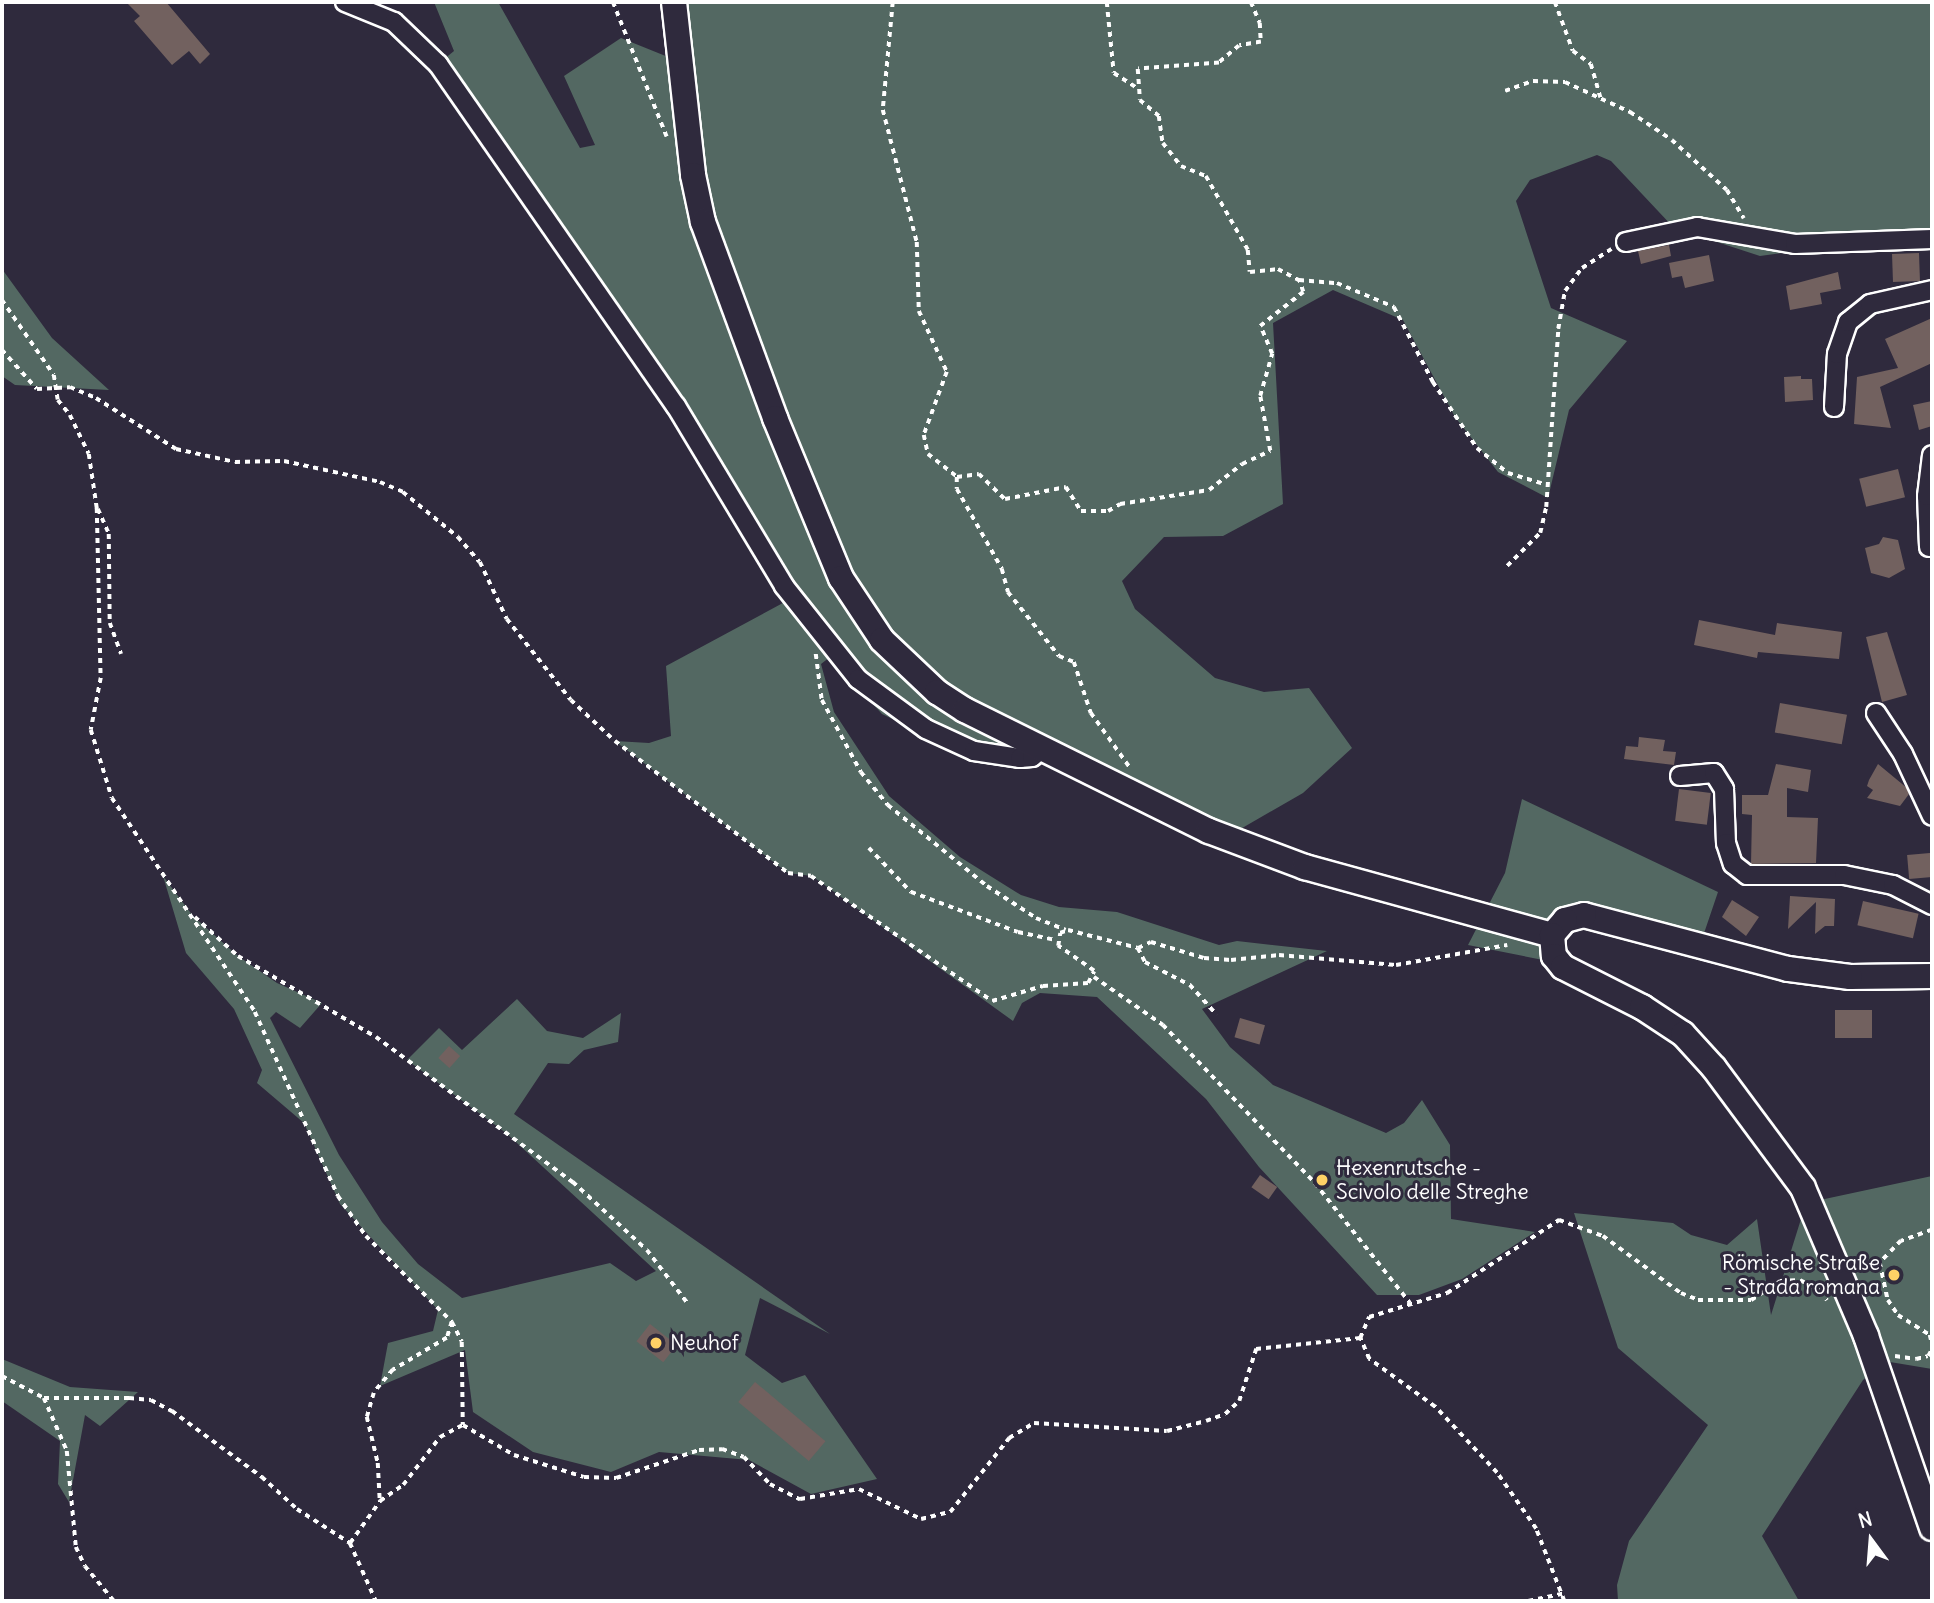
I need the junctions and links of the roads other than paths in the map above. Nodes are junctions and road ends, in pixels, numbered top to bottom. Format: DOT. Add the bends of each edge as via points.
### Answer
graph roads {
  1 [pos="345,2"];
  2 [pos="674,2"];
  3 [pos="1932,239"];
  4 [pos="1626,242"];
  5 [pos="1932,290"];
  6 [pos="1834,407"];
  7 [pos="1932,455"];
  8 [pos="1929,547"];
  9 [pos="1876,713"];
  10 [pos="1042,749"];
  11 [pos="1680,776"];
  12 [pos="1932,816"];
  13 [pos="1932,905"];
  14 [pos="1552,935"];
  15 [pos="1932,976"];
  16 [pos="1932,1528"];
  1 -- 10 [label="street" via="394,22 438,64 676,406 784,586 827,645 887,705 926,729 974,751 997,756 1032,757"];
  2 -- 10 [label="street" via="693,175 703,222 775,418 841,578 882,640 937,692"];
  3 -- 4 [label="street" via="1795,244 1697,227"];
  5 -- 6 [label="street" via="1870,304 1848,323 1837,354"];
  7 -- 8 [label="street" via="1927,496"];
  9 -- 12 [label="street" via="1903,754"];
  10 -- 14 [label="street" via="1254,850"];
  11 -- 13 [label="street" via="1714,773 1724,789 1726,843 1733,863 1747,875 1844,875 1893,885"];
  14 -- 15 [label="street" via="1565,920 1584,915 1788,969 1850,977"];
  14 -- 16 [label="street" via="1554,956 1563,967 1642,1007 1683,1034 1714,1068 1803,1188 1866,1336"];
}
